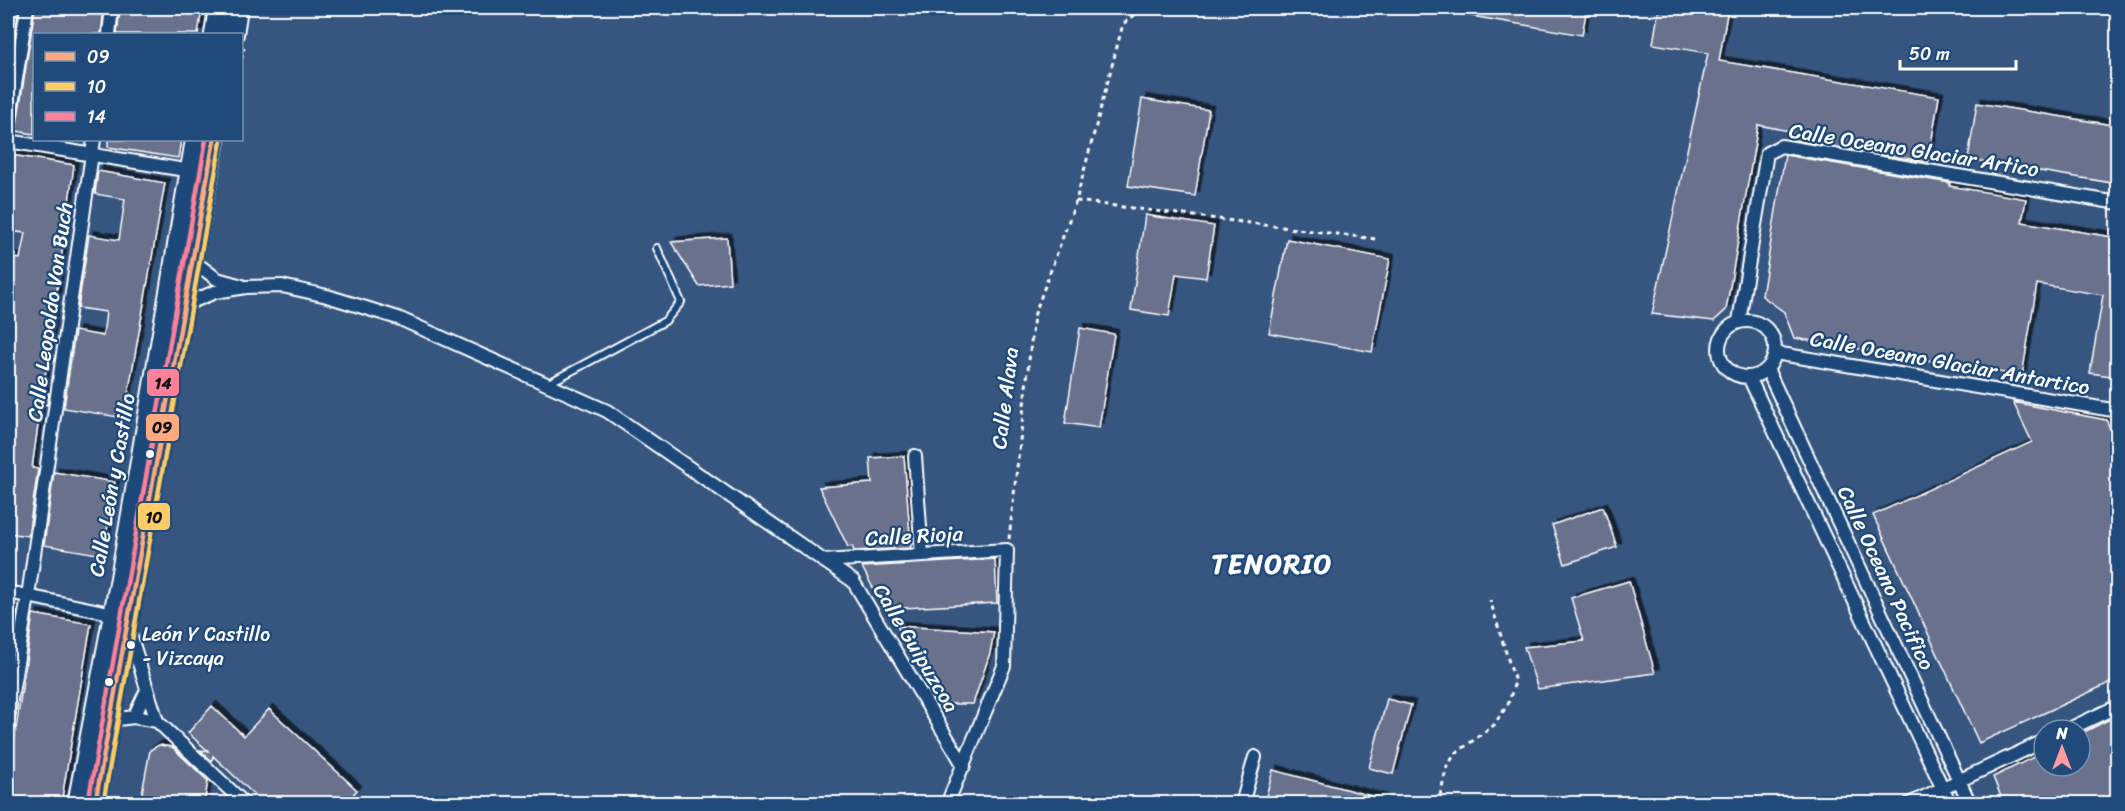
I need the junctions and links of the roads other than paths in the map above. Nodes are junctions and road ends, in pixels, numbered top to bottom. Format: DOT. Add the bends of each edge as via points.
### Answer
graph roads {
  1 [pos="27,8"];
  2 [pos="112,8"];
  3 [pos="219,8"];
  4 [pos="237,8"];
  5 [pos="109,33"];
  6 [pos="215,33"];
  7 [pos="233,33"];
  8 [pos="8,130"];
  9 [pos="8,141"];
  10 [pos="94,141"];
  11 [pos="196,141"];
  12 [pos="214,141"];
  13 [pos="92,156"];
  14 [pos="191,171"];
  15 [pos="2118,203"];
  16 [pos="657,248"];
  17 [pos="193,261"];
  18 [pos="246,287"];
  19 [pos="184,305"];
  20 [pos="1739,321"];
  21 [pos="1775,353"];
  22 [pos="1767,369"];
  23 [pos="1749,377"];
  24 [pos="547,384"];
  25 [pos="2118,411"];
  26 [pos="915,456"];
  27 [pos="922,555"];
  28 [pos="823,561"];
  29 [pos="8,592"];
  30 [pos="28,596"];
  31 [pos="121,620"];
  32 [pos="147,690"];
  33 [pos="2118,706"];
  34 [pos="8,717"];
  35 [pos="134,717"];
  36 [pos="2092,718"];
  37 [pos="110,720"];
  38 [pos="157,721"];
  39 [pos="2032,747"];
  40 [pos="1255,757"];
  41 [pos="964,766"];
  42 [pos="1959,780"];
  43 [pos="1942,788"];
  44 [pos="78,804"];
  45 [pos="95,804"];
  46 [pos="245,804"];
  47 [pos="947,804"];
  48 [pos="1242,804"];
  49 [pos="1909,804"];
  50 [pos="1950,804"];
  51 [pos="1970,804"];
  1 -- 8 [label="street"];
  2 -- 5 [label="street"];
  3 -- 6 [label="main road"];
  4 -- 7 [label="main road"];
  9 -- 13 [label="street"];
  10 -- 13 [label="street, Calle Leopoldo Von Buch"];
  11 -- 14 [label="main road, Calle León y Castillo"];
  12 -- 17 [label="main road, Calle León y Castillo"];
  13 -- 14 [label="street"];
  13 -- 30 [label="street, Calle Leopoldo Von Buch"];
  14 -- 31 [label="main road, Calle León y Castillo"];
  15 -- 20 [label="street, Calle Oceano Glaciar Artico" via="1780,146 1767,153"];
  16 -- 24 [label="lane" via="681,302 665,321"];
  17 -- 18 [label="street" via="217,279"];
  17 -- 19 [label="main road, Calle León y Castillo"];
  18 -- 19 [label="street" via="215,292"];
  18 -- 24 [label="street, Calle Guipuzcoa" via="282,286 398,318"];
  19 -- 31 [label="main road, Calle León y Castillo"];
  20 -- 21 [label="street" via="1762,324 1775,342"];
  20 -- 23 [label="street" via="1723,333 1719,353 1729,371"];
  21 -- 22 [label="street"];
  21 -- 25 [label="street, Calle Oceano Glaciar Antartico"];
  22 -- 23 [label="street" via="1759,376"];
  22 -- 42 [label="street, Calle Oceano Pacifico"];
  23 -- 43 [label="street, Calle Oceano Pacifico"];
  24 -- 28 [label="street, Calle Guipuzcoa" via="607,411"];
  26 -- 27 [label="street"];
  27 -- 28 [label="street, Calle Rioja"];
  27 -- 41 [label="street, Calle Rioja" via="1007,550 1004,666"];
  28 -- 41 [label="street, Calle Guipuzcoa" via="853,581"];
  29 -- 30 [label="street"];
  30 -- 31 [label="street"];
  30 -- 34 [label="street, Calle Leopoldo Von Buch"];
  31 -- 32 [label="street"];
  31 -- 37 [label="main road, Calle León y Castillo"];
  31 -- 44 [label="main road, Calle León y Castillo"];
  32 -- 35 [label="street"];
  32 -- 38 [label="street"];
  33 -- 36 [label="street"];
  35 -- 37 [label="street"];
  35 -- 38 [label="street"];
  37 -- 45 [label="main road, Calle León y Castillo"];
  38 -- 46 [label="street"];
  39 -- 42 [label="street"];
  40 -- 48 [label="street"];
  41 -- 47 [label="street"];
  42 -- 43 [label="street"];
  42 -- 51 [label="street, Calle Oceano Pacifico"];
  43 -- 49 [label="street"];
  43 -- 50 [label="street, Calle Oceano Pacifico"];
}
